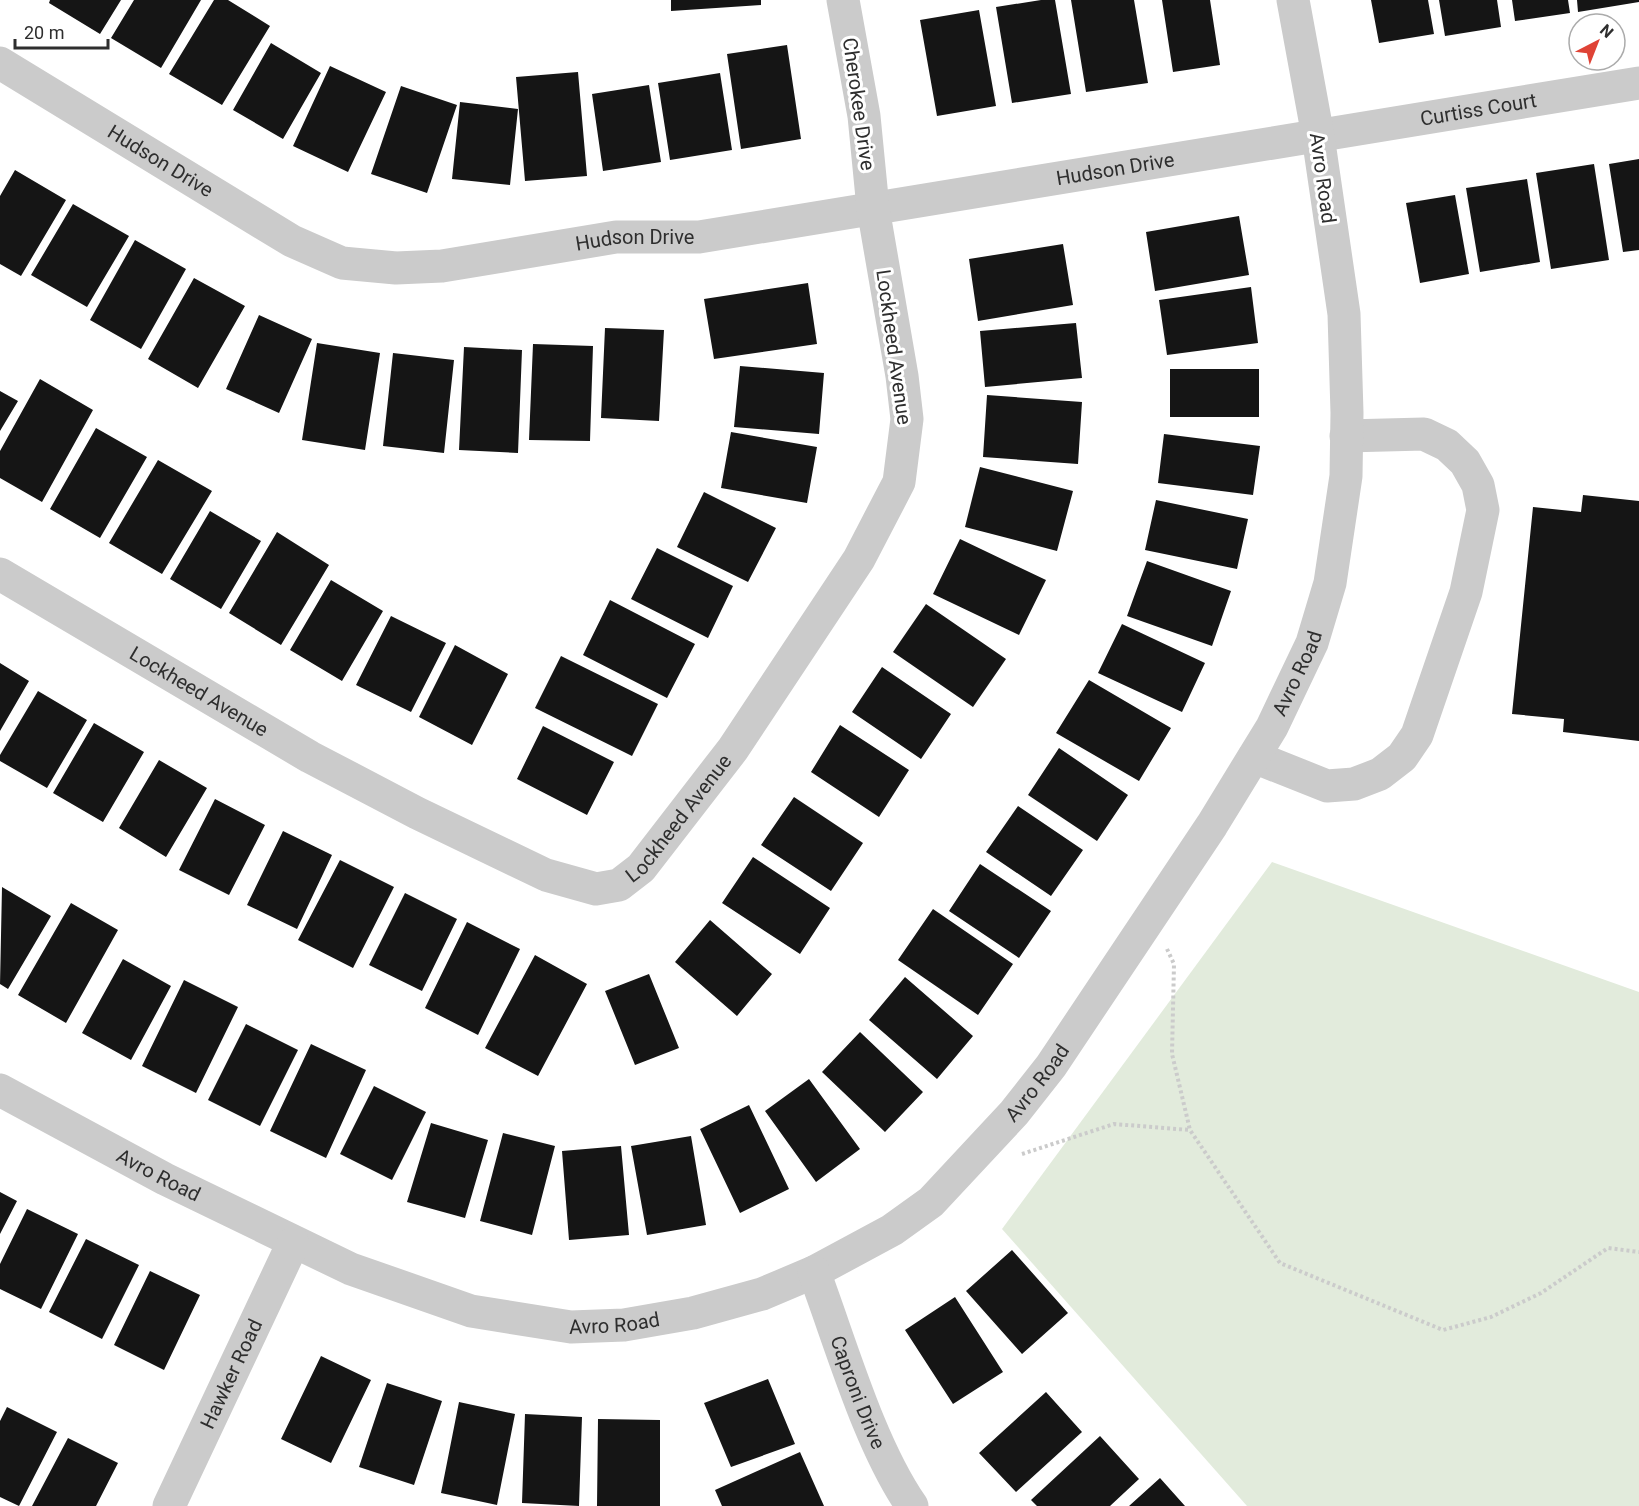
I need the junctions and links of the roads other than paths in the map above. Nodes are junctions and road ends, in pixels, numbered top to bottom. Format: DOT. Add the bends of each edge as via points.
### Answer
graph roads {
  1 [pos="843,0"];
  2 [pos="1293,0"];
  3 [pos="0,63"];
  4 [pos="1639,83"];
  5 [pos="1318,136"];
  6 [pos="873,208"];
  7 [pos="1346,436"];
  8 [pos="0,574"];
  9 [pos="1254,757"];
  10 [pos="0,1090"];
  11 [pos="293,1243"];
  12 [pos="814,1272"];
  13 [pos="169,1506"];
  14 [pos="912,1506"];
  1 -- 6 [label="street, Cherokee Drive" via="864,116"];
  2 -- 5 [label="street, Avro Road"];
  3 -- 6 [label="street, Hudson Drive" via="292,242 342,263 442,266 616,237 699,237"];
  4 -- 5 [label="street, Curtiss Court"];
  5 -- 6 [label="street, Hudson Drive"];
  5 -- 7 [label="street, Avro Road" via="1344,314"];
  6 -- 8 [label="street, Lockheed Avenue" via="907,419 899,482 859,560 733,749 641,868 619,885 596,889 546,874 417,813 310,757"];
  7 -- 9 [label="street, Avro Road" via="1346,476 1330,583 1312,643"];
  7 -- 9 [label="street" via="1424,434 1447,445 1465,462 1478,485 1483,510 1466,592 1418,735 1402,757 1380,774 1354,784 1327,786"];
  9 -- 12 [label="street, Avro Road" via="1052,1066 1014,1113 931,1202 892,1230"];
  10 -- 11 [label="street, Avro Road"];
  11 -- 12 [label="street, Avro Road" via="351,1269 471,1311 571,1327 624,1325 693,1313 762,1294"];
  11 -- 13 [label="street, Hawker Road"];
  12 -- 14 [label="street, Caproni Drive" via="897,1485"];
}
